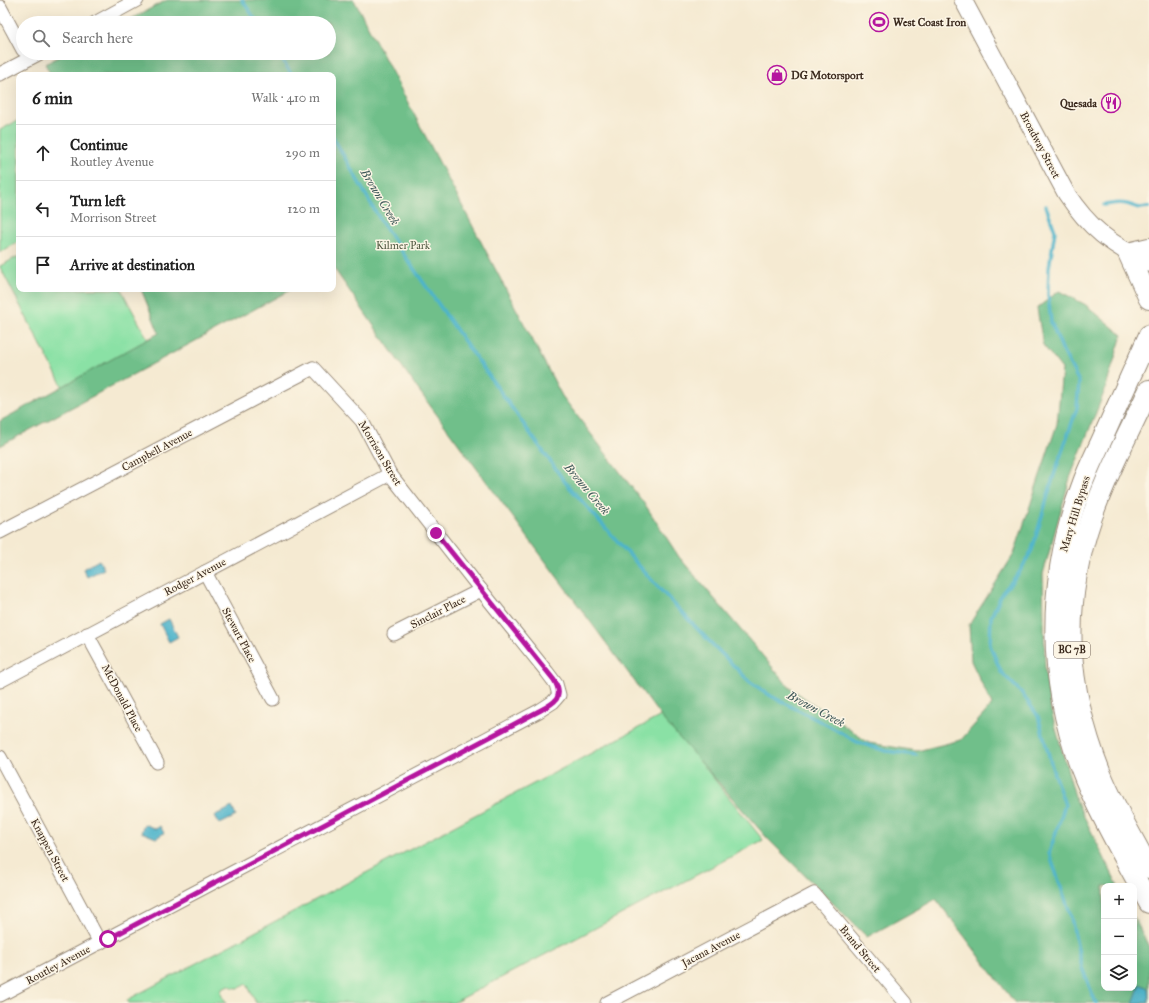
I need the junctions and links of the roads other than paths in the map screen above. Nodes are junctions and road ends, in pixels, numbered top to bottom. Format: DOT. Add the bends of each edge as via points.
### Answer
graph roads {
  1 [pos="137,0"];
  2 [pos="963,0"];
  3 [pos="0,7"];
  4 [pos="108,16"];
  5 [pos="16,37"];
  6 [pos="18,60"];
  7 [pos="0,74"];
  8 [pos="1149,248"];
  9 [pos="1128,253"];
  10 [pos="1149,263"];
  11 [pos="1149,299"];
  12 [pos="1149,335"];
  13 [pos="313,368"];
  14 [pos="1149,390"];
  15 [pos="390,474"];
  16 [pos="0,532"];
  17 [pos="204,572"];
  18 [pos="481,590"];
  19 [pos="87,634"];
  20 [pos="394,634"];
  21 [pos="0,681"];
  22 [pos="559,695"];
  23 [pos="273,699"];
  24 [pos="0,757"];
  25 [pos="157,762"];
  26 [pos="1149,868"];
  27 [pos="814,894"];
  28 [pos="1149,903"];
  29 [pos="100,943"];
  30 [pos="0,995"];
  31 [pos="607,1003"];
  32 [pos="906,1003"];
  1 -- 4 [label="street"];
  2 -- 9 [label="main road, Broadway Street" via="1066,193 1100,234"];
  3 -- 5 [label="street"];
  6 -- 7 [label="street"];
  8 -- 9 [label="highway"];
  9 -- 10 [label="main road, Broadway Street"];
  9 -- 11 [label="highway"];
  12 -- 28 [label="highway, Mary Hill Bypass / BC 7B" via="1080,491 1063,546 1055,622 1055,648 1063,708 1085,779"];
  13 -- 15 [label="street, Morrison Street" via="362,420"];
  13 -- 16 [label="street, Campbell Avenue"];
  14 -- 26 [label="highway, Mary Hill Bypass / BC 7B" via="1092,516 1074,587 1071,624 1075,680 1086,734 1101,775"];
  15 -- 17 [label="street, Rodger Avenue"];
  15 -- 18 [label="street, Morrison Street"];
  17 -- 19 [label="street, Rodger Avenue"];
  17 -- 23 [label="street, Stewart Place"];
  18 -- 20 [label="street, Sinclair Place"];
  18 -- 22 [label="street, Morrison Street" via="554,680"];
  19 -- 21 [label="street, Rodger Avenue"];
  19 -- 25 [label="street, McDonald Place"];
  22 -- 29 [label="street, Routley Avenue" via="554,702 539,711"];
  24 -- 29 [label="street, Knappen Street"];
  27 -- 31 [label="street, Jacana Avenue"];
  27 -- 32 [label="street, Brand Street"];
  29 -- 30 [label="street, Routley Avenue"];
}
